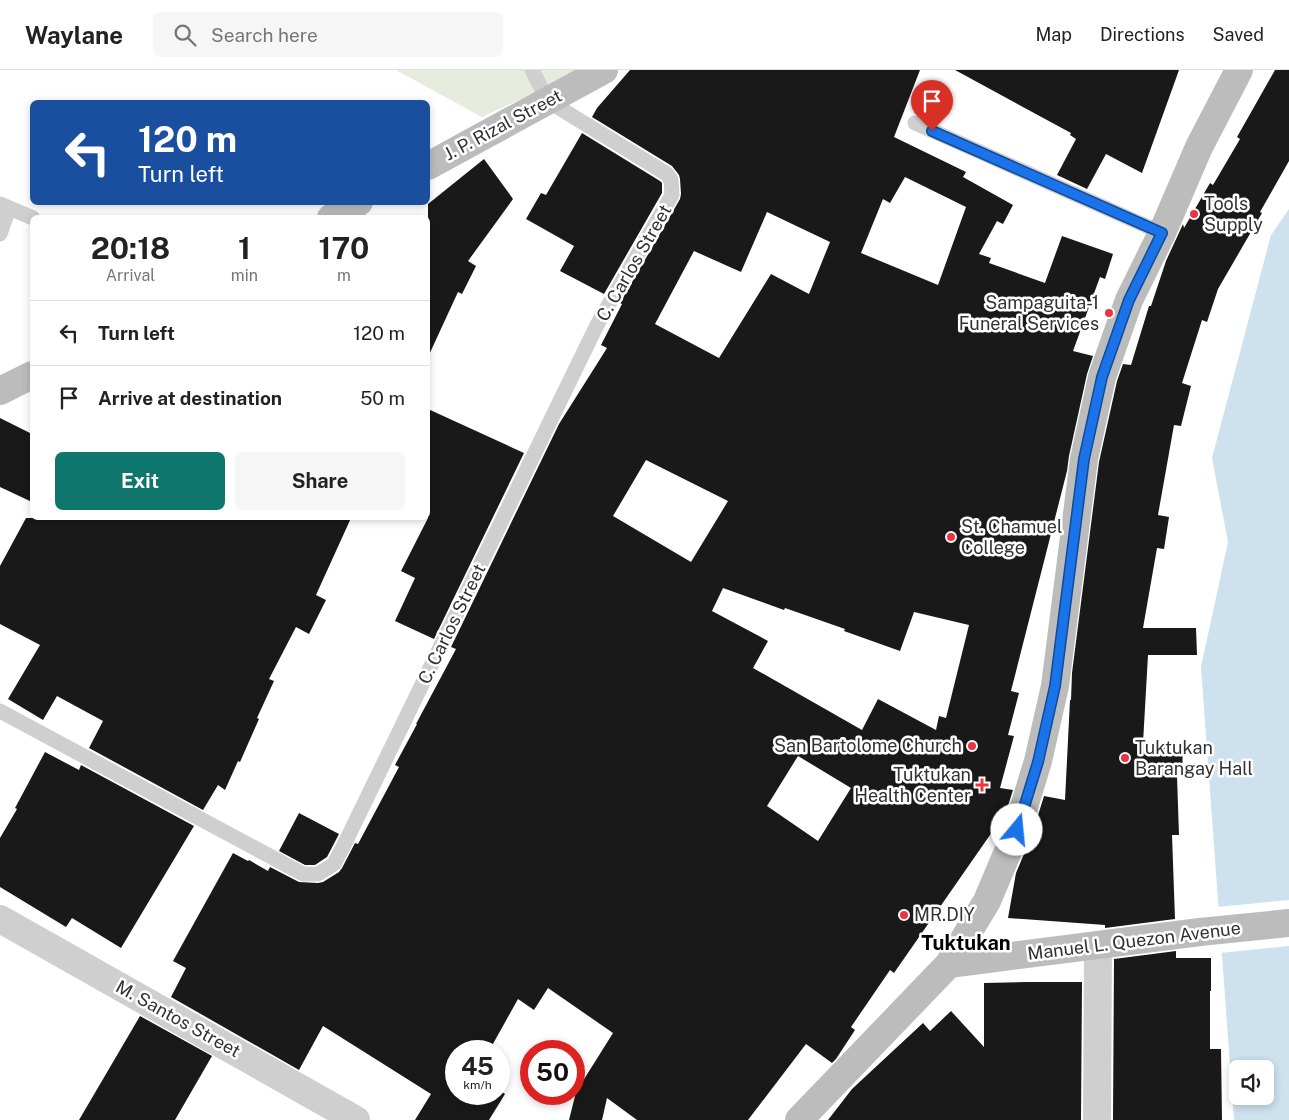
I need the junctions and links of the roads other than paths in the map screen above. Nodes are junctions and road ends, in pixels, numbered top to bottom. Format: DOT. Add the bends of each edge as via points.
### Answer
graph roads {
  1 [pos="532,70"];
  2 [pos="604,70"];
  3 [pos="1239,70"];
  4 [pos="548,101"];
  5 [pos="915,124"];
  6 [pos="430,165"];
  7 [pos="354,205"];
  8 [pos="5,206"];
  9 [pos="336,215"];
  10 [pos="30,217"];
  11 [pos="1162,233"];
  12 [pos="0,234"];
  13 [pos="30,376"];
  14 [pos="0,391"];
  15 [pos="0,711"];
  16 [pos="0,919"];
  17 [pos="1289,923"];
  18 [pos="1098,945"];
  19 [pos="949,964"];
  20 [pos="356,1120"];
  21 [pos="798,1120"];
  22 [pos="1097,1120"];
  1 -- 4 [label="lane"];
  2 -- 4 [label="main road, J. P. Rizal Street"];
  3 -- 11 [label="main road" via="1199,147"];
  4 -- 6 [label="main road, J. P. Rizal Street"];
  4 -- 15 [label="lane, C. Carlos Street" via="667,174 671,180 672,195 597,325 334,864 318,874 304,874"];
  5 -- 11 [label="lane"];
  7 -- 9 [label="main road"];
  8 -- 10 [label="lane"];
  8 -- 12 [label="lane"];
  11 -- 19 [label="main road" via="1129,300 1102,377 1084,459 1055,686 1038,762 1017,830 987,901"];
  13 -- 14 [label="main road"];
  16 -- 20 [label="street, M. Santos Street"];
  17 -- 18 [label="main road, Manuel L. Quezon Avenue"];
  18 -- 19 [label="main road, Manuel L. Quezon Avenue"];
  18 -- 22 [label="street"];
  19 -- 21 [label="main road"];
}
